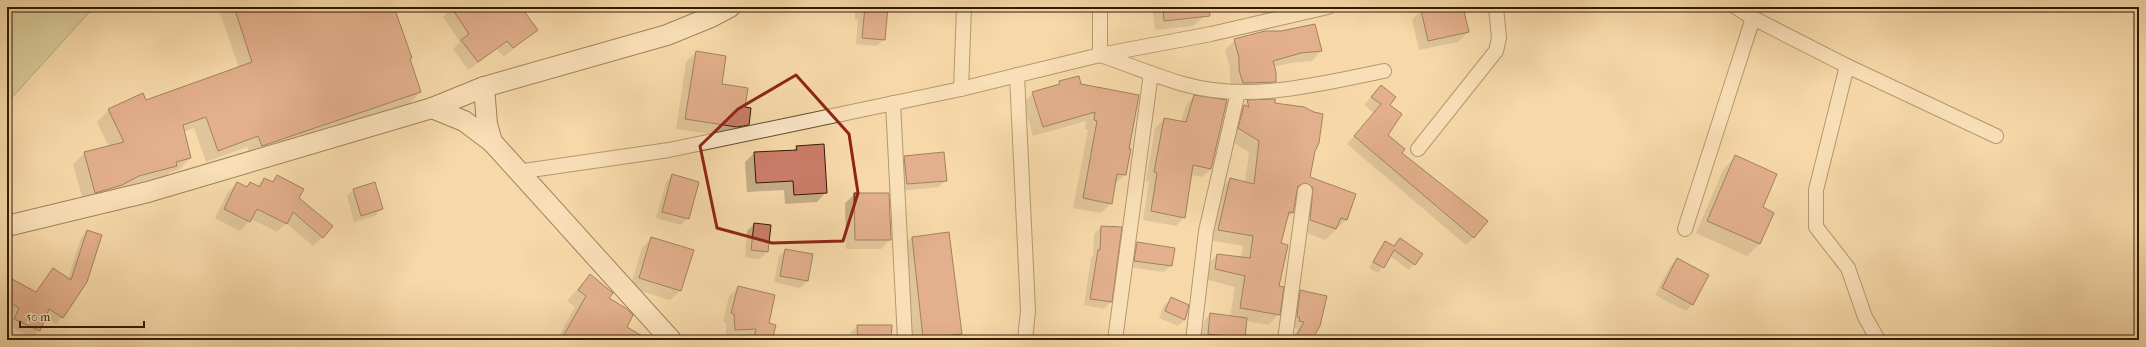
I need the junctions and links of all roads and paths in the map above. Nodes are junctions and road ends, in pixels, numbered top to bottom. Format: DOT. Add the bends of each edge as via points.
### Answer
graph roads {
  1 [pos="730,7"];
  2 [pos="964,7"];
  3 [pos="1100,7"];
  4 [pos="1328,7"];
  5 [pos="1496,7"];
  6 [pos="1736,7"];
  7 [pos="1753,18"];
  8 [pos="1100,55"];
  9 [pos="1847,66"];
  10 [pos="1384,71"];
  11 [pos="1151,73"];
  12 [pos="1016,75"];
  13 [pos="484,87"];
  14 [pos="961,89"];
  15 [pos="1238,92"];
  16 [pos="893,103"];
  17 [pos="432,108"];
  18 [pos="1996,136"];
  19 [pos="492,142"];
  20 [pos="1418,149"];
  21 [pos="517,172"];
  22 [pos="1305,191"];
  23 [pos="7,226"];
  24 [pos="1685,228"];
  25 [pos="672,340"];
  26 [pos="905,340"];
  27 [pos="1025,340"];
  28 [pos="1115,340"];
  29 [pos="1193,340"];
  30 [pos="1286,340"];
  31 [pos="1878,340"];
  1 -- 13 [label="main road" via="667,35"];
  2 -- 14 [label="street"];
  3 -- 8 [label="street"];
  4 -- 8 [label="street" via="1211,34"];
  5 -- 20 [label="street" via="1499,38 1496,50"];
  6 -- 7 [label="street"];
  7 -- 9 [label="street"];
  7 -- 24 [label="street"];
  8 -- 11 [label="street"];
  8 -- 12 [label="street"];
  9 -- 18 [label="street"];
  9 -- 31 [label="street" via="1816,190 1816,227 1848,268 1865,317"];
  10 -- 15 [label="street" via="1301,87"];
  11 -- 15 [label="street" via="1184,84"];
  11 -- 28 [label="street"];
  12 -- 14 [label="street"];
  12 -- 27 [label="street" via="1028,311"];
  13 -- 17 [label="main road"];
  13 -- 19 [label="main road" via="487,124"];
  14 -- 16 [label="street"];
  15 -- 29 [label="street" via="1206,231"];
  16 -- 21 [label="street" via="669,150"];
  16 -- 26 [label="street"];
  17 -- 19 [label="main road" via="464,121"];
  17 -- 23 [label="main road" via="148,192"];
  19 -- 21 [label="main road"];
  21 -- 25 [label="main road"];
  22 -- 30 [label="street"];
}
